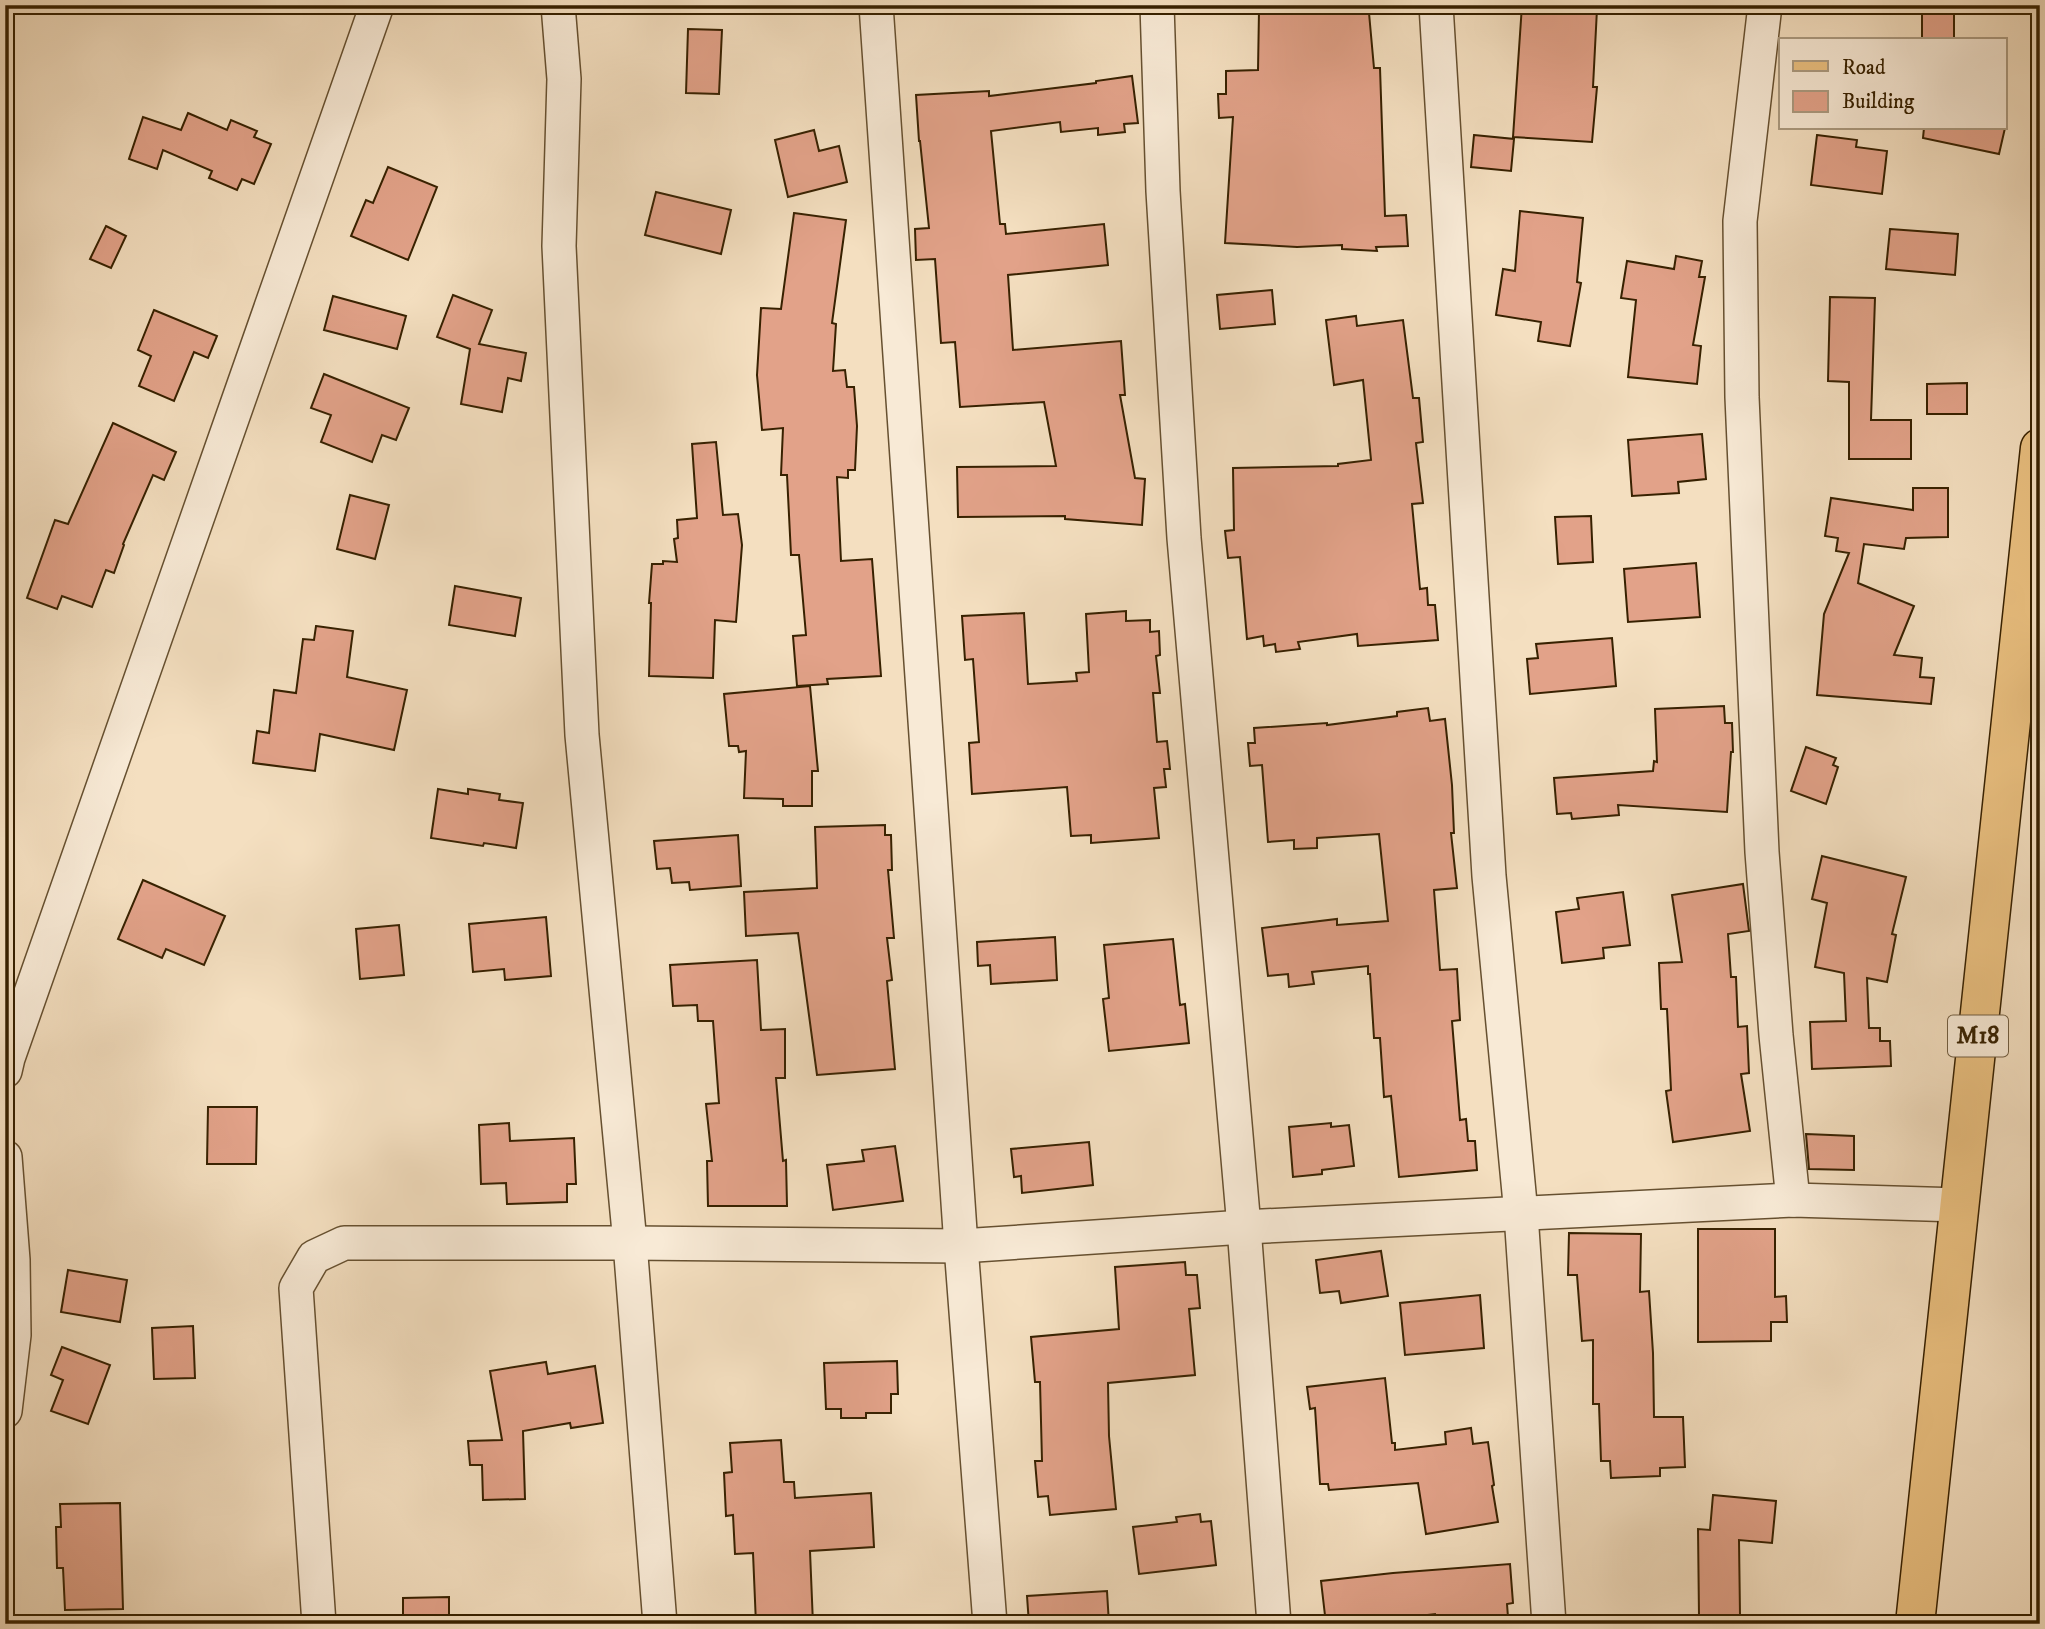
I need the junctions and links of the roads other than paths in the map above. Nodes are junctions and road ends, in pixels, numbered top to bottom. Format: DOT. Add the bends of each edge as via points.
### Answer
graph roads {
  1 [pos="377,5"];
  2 [pos="558,5"];
  3 [pos="876,5"];
  4 [pos="1157,5"];
  5 [pos="1436,5"];
  6 [pos="1765,5"];
  7 [pos="2040,448"];
  8 [pos="5,1071"];
  9 [pos="5,1157"];
  10 [pos="1793,1200"];
  11 [pos="1960,1205"];
  12 [pos="1521,1214"];
  13 [pos="1244,1227"];
  14 [pos="630,1243"];
  15 [pos="961,1246"];
  16 [pos="5,1411"];
  17 [pos="320,1624"];
  18 [pos="660,1624"];
  19 [pos="990,1624"];
  20 [pos="1274,1624"];
  21 [pos="1549,1624"];
  22 [pos="1915,1624"];
  1 -- 8 [label="street"];
  2 -- 14 [label="street" via="564,79 559,246 582,734"];
  3 -- 15 [label="street"];
  4 -- 13 [label="street" via="1184,538"];
  5 -- 12 [label="street" via="1489,876"];
  6 -- 10 [label="street" via="1740,221 1742,397 1762,852"];
  7 -- 11 [label="main road, M18"];
  9 -- 16 [label="street" via="14,1322"];
  10 -- 11 [label="street"];
  10 -- 12 [label="street"];
  11 -- 22 [label="main road, M18"];
  12 -- 13 [label="street"];
  12 -- 21 [label="street"];
  13 -- 15 [label="street"];
  13 -- 20 [label="street"];
  14 -- 15 [label="street"];
  14 -- 17 [label="street" via="344,1243 314,1257 296,1288"];
  14 -- 18 [label="street"];
  15 -- 19 [label="street"];
}
